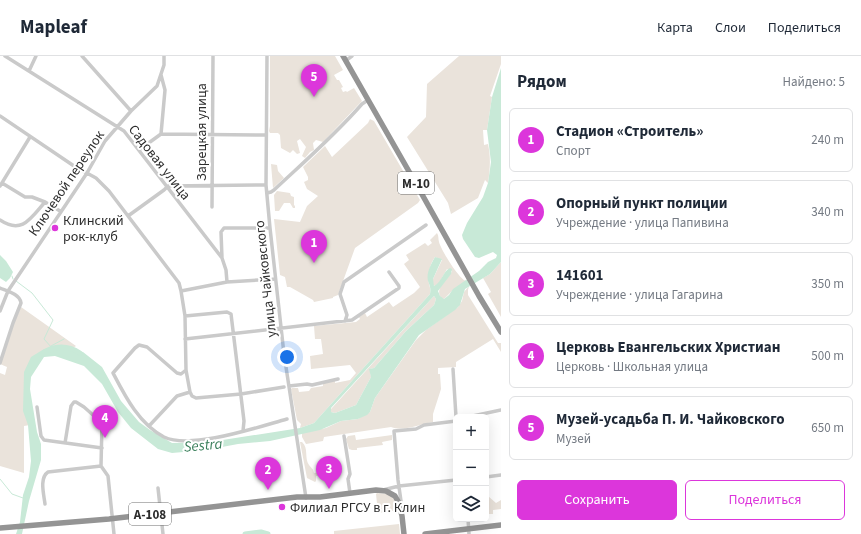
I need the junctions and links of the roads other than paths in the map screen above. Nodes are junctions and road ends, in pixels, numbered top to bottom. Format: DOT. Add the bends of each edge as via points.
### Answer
graph roads {
  1 [pos="5,56"];
  2 [pos="36,56"];
  3 [pos="82,56"];
  4 [pos="164,56"];
  5 [pos="213,56"];
  6 [pos="267,56"];
  7 [pos="347,57"];
  8 [pos="29,71"];
  9 [pos="161,74"];
  10 [pos="368,100"];
  11 [pos="131,111"];
  12 [pos="0,116"];
  13 [pos="118,127"];
  14 [pos="161,134"];
  15 [pos="212,135"];
  16 [pos="265,136"];
  17 [pos="30,137"];
  18 [pos="139,150"];
  19 [pos="87,173"];
  20 [pos="0,176"];
  21 [pos="2,183"];
  22 [pos="213,185"];
  23 [pos="266,185"];
  24 [pos="166,188"];
  25 [pos="267,193"];
  26 [pos="45,202"];
  27 [pos="212,207"];
  28 [pos="60,211"];
  29 [pos="128,216"];
  30 [pos="0,220"];
  31 [pos="426,225"];
  32 [pos="270,228"];
  33 [pos="222,258"];
  34 [pos="464,267"];
  35 [pos="389,272"];
  36 [pos="275,279"];
  37 [pos="227,282"];
  38 [pos="0,288"];
  39 [pos="8,291"];
  40 [pos="182,291"];
  41 [pos="480,295"];
  42 [pos="0,311"];
  43 [pos="185,316"];
  44 [pos="345,321"];
  45 [pos="501,326"];
  46 [pos="281,328"];
  47 [pos="501,332"];
  48 [pos="234,333"];
  49 [pos="185,339"];
  50 [pos="0,362"];
  51 [pos="186,370"];
  52 [pos="453,370"];
  53 [pos="338,379"];
  54 [pos="286,386"];
  55 [pos="190,392"];
  56 [pos="240,394"];
  57 [pos="37,407"];
  58 [pos="501,410"];
  59 [pos="456,414"];
  60 [pos="482,414"];
  61 [pos="287,419"];
  62 [pos="453,421"];
  63 [pos="149,426"];
  64 [pos="243,431"];
  65 [pos="344,436"];
  66 [pos="65,443"];
  67 [pos="102,448"];
  68 [pos="101,466"];
  69 [pos="501,475"];
  70 [pos="489,477"];
  71 [pos="453,480"];
  72 [pos="398,485"];
  73 [pos="158,488"];
  74 [pos="376,490"];
  75 [pos="350,493"];
  76 [pos="306,498"];
  77 [pos="397,499"];
  78 [pos="45,504"];
  79 [pos="161,512"];
  80 [pos="402,516"];
  81 [pos="112,518"];
  82 [pos="501,525"];
  83 [pos="3,528"];
  84 [pos="469,531"];
  85 [pos="114,534"];
  86 [pos="163,534"];
  87 [pos="404,534"];
  88 [pos="425,534"];
  1 -- 8 [label="street, Садовая улица"];
  2 -- 8 [label="street"];
  3 -- 11 [label="street"];
  4 -- 9 [label="street"];
  5 -- 15 [label="street, Зарецкая улица"];
  6 -- 16 [label="street, улица Чайковского"];
  7 -- 10 [label="highway, М-10"];
  7 -- 34 [label="highway, М-10"];
  8 -- 13 [label="street, Садовая улица"];
  9 -- 11 [label="street, Ключевой переулок" via="157,86"];
  9 -- 14 [label="street" via="165,90"];
  10 -- 25 [label="street" via="306,162 274,190"];
  10 -- 34 [label="highway, М-10"];
  11 -- 13 [label="street, Ключевой переулок"];
  12 -- 17 [label="street"];
  13 -- 18 [label="street, Садовая улица"];
  13 -- 19 [label="street, Ключевой переулок" via="105,141"];
  14 -- 15 [label="street"];
  14 -- 18 [label="street"];
  15 -- 16 [label="street"];
  15 -- 22 [label="street, Зарецкая улица"];
  16 -- 23 [label="street, улица Чайковского"];
  17 -- 19 [label="street"];
  17 -- 21 [label="street"];
  18 -- 24 [label="street, Садовая улица"];
  19 -- 28 [label="street, Ключевой переулок"];
  19 -- 29 [label="street" via="96,178"];
  20 -- 21 [label="street"];
  21 -- 26 [label="street" via="20,195"];
  22 -- 23 [label="street"];
  22 -- 24 [label="street"];
  22 -- 27 [label="street, Зарецкая улица"];
  23 -- 25 [label="street, улица Чайковского"];
  24 -- 29 [label="street"];
  24 -- 33 [label="street, Садовая улица"];
  25 -- 32 [label="street, улица Чайковского"];
  26 -- 28 [label="street"];
  26 -- 30 [label="street" via="30,221 21,225 14,227"];
  28 -- 39 [label="street, Ключевой переулок"];
  29 -- 40 [label="street" via="170,270"];
  31 -- 44 [label="street" via="344,282 340,294 347,315"];
  32 -- 33 [label="street" via="224,228 221,232"];
  32 -- 36 [label="street, улица Чайковского"];
  33 -- 37 [label="street, Садовая улица"];
  34 -- 41 [label="highway, М-10"];
  35 -- 44 [label="street" via="399,288 352,320"];
  36 -- 37 [label="street"];
  36 -- 46 [label="street, улица Чайковского"];
  37 -- 40 [label="street"];
  38 -- 39 [label="street"];
  39 -- 42 [label="street, Ключевой переулок"];
  39 -- 50 [label="street" via="22,303"];
  40 -- 43 [label="street"];
  41 -- 45 [label="highway, М-10"];
  41 -- 47 [label="highway, М-10"];
  43 -- 48 [label="street" via="229,312"];
  43 -- 49 [label="street"];
  44 -- 46 [label="street"];
  46 -- 48 [label="street"];
  46 -- 54 [label="street, улица Чайковского"];
  48 -- 49 [label="street"];
  48 -- 56 [label="street"];
  49 -- 51 [label="street"];
  51 -- 55 [label="street"];
  51 -- 63 [label="street" via="181,374 177,373 147,347 139,346 113,373 124,394"];
  52 -- 59 [label="street"];
  53 -- 54 [label="street" via="312,385"];
  54 -- 56 [label="street"];
  54 -- 76 [label="street, улица Чайковского" via="294,419"];
  55 -- 56 [label="street" via="196,398"];
  55 -- 63 [label="street" via="177,396"];
  56 -- 64 [label="street"];
  57 -- 66 [label="street" via="41,436 44,440"];
  58 -- 60 [label="street"];
  61 -- 64 [label="street"];
  62 -- 72 [label="street" via="394,431"];
  63 -- 64 [label="street" via="164,437 176,440 213,438"];
  65 -- 75 [label="street"];
  66 -- 67 [label="street"];
  66 -- 67 [label="street" via="71,406 76,402 102,423"];
  67 -- 68 [label="street"];
  68 -- 78 [label="street" via="48,472 43,479"];
  68 -- 81 [label="street" via="108,476"];
  69 -- 70 [label="street"];
  71 -- 72 [label="street"];
  72 -- 74 [label="street"];
  72 -- 77 [label="street" via="395,492"];
  72 -- 80 [label="street"];
  73 -- 79 [label="street"];
  74 -- 75 [label="highway, А-108"];
  74 -- 77 [label="highway, А-108" via="389,492"];
  75 -- 76 [label="highway, А-108"];
  76 -- 79 [label="highway, А-108"];
  77 -- 80 [label="highway"];
  79 -- 81 [label="highway, А-108"];
  79 -- 86 [label="street"];
  80 -- 87 [label="highway"];
  81 -- 83 [label="highway, А-108"];
  81 -- 85 [label="street"];
  82 -- 84 [label="highway"];
  84 -- 88 [label="highway"];
}
